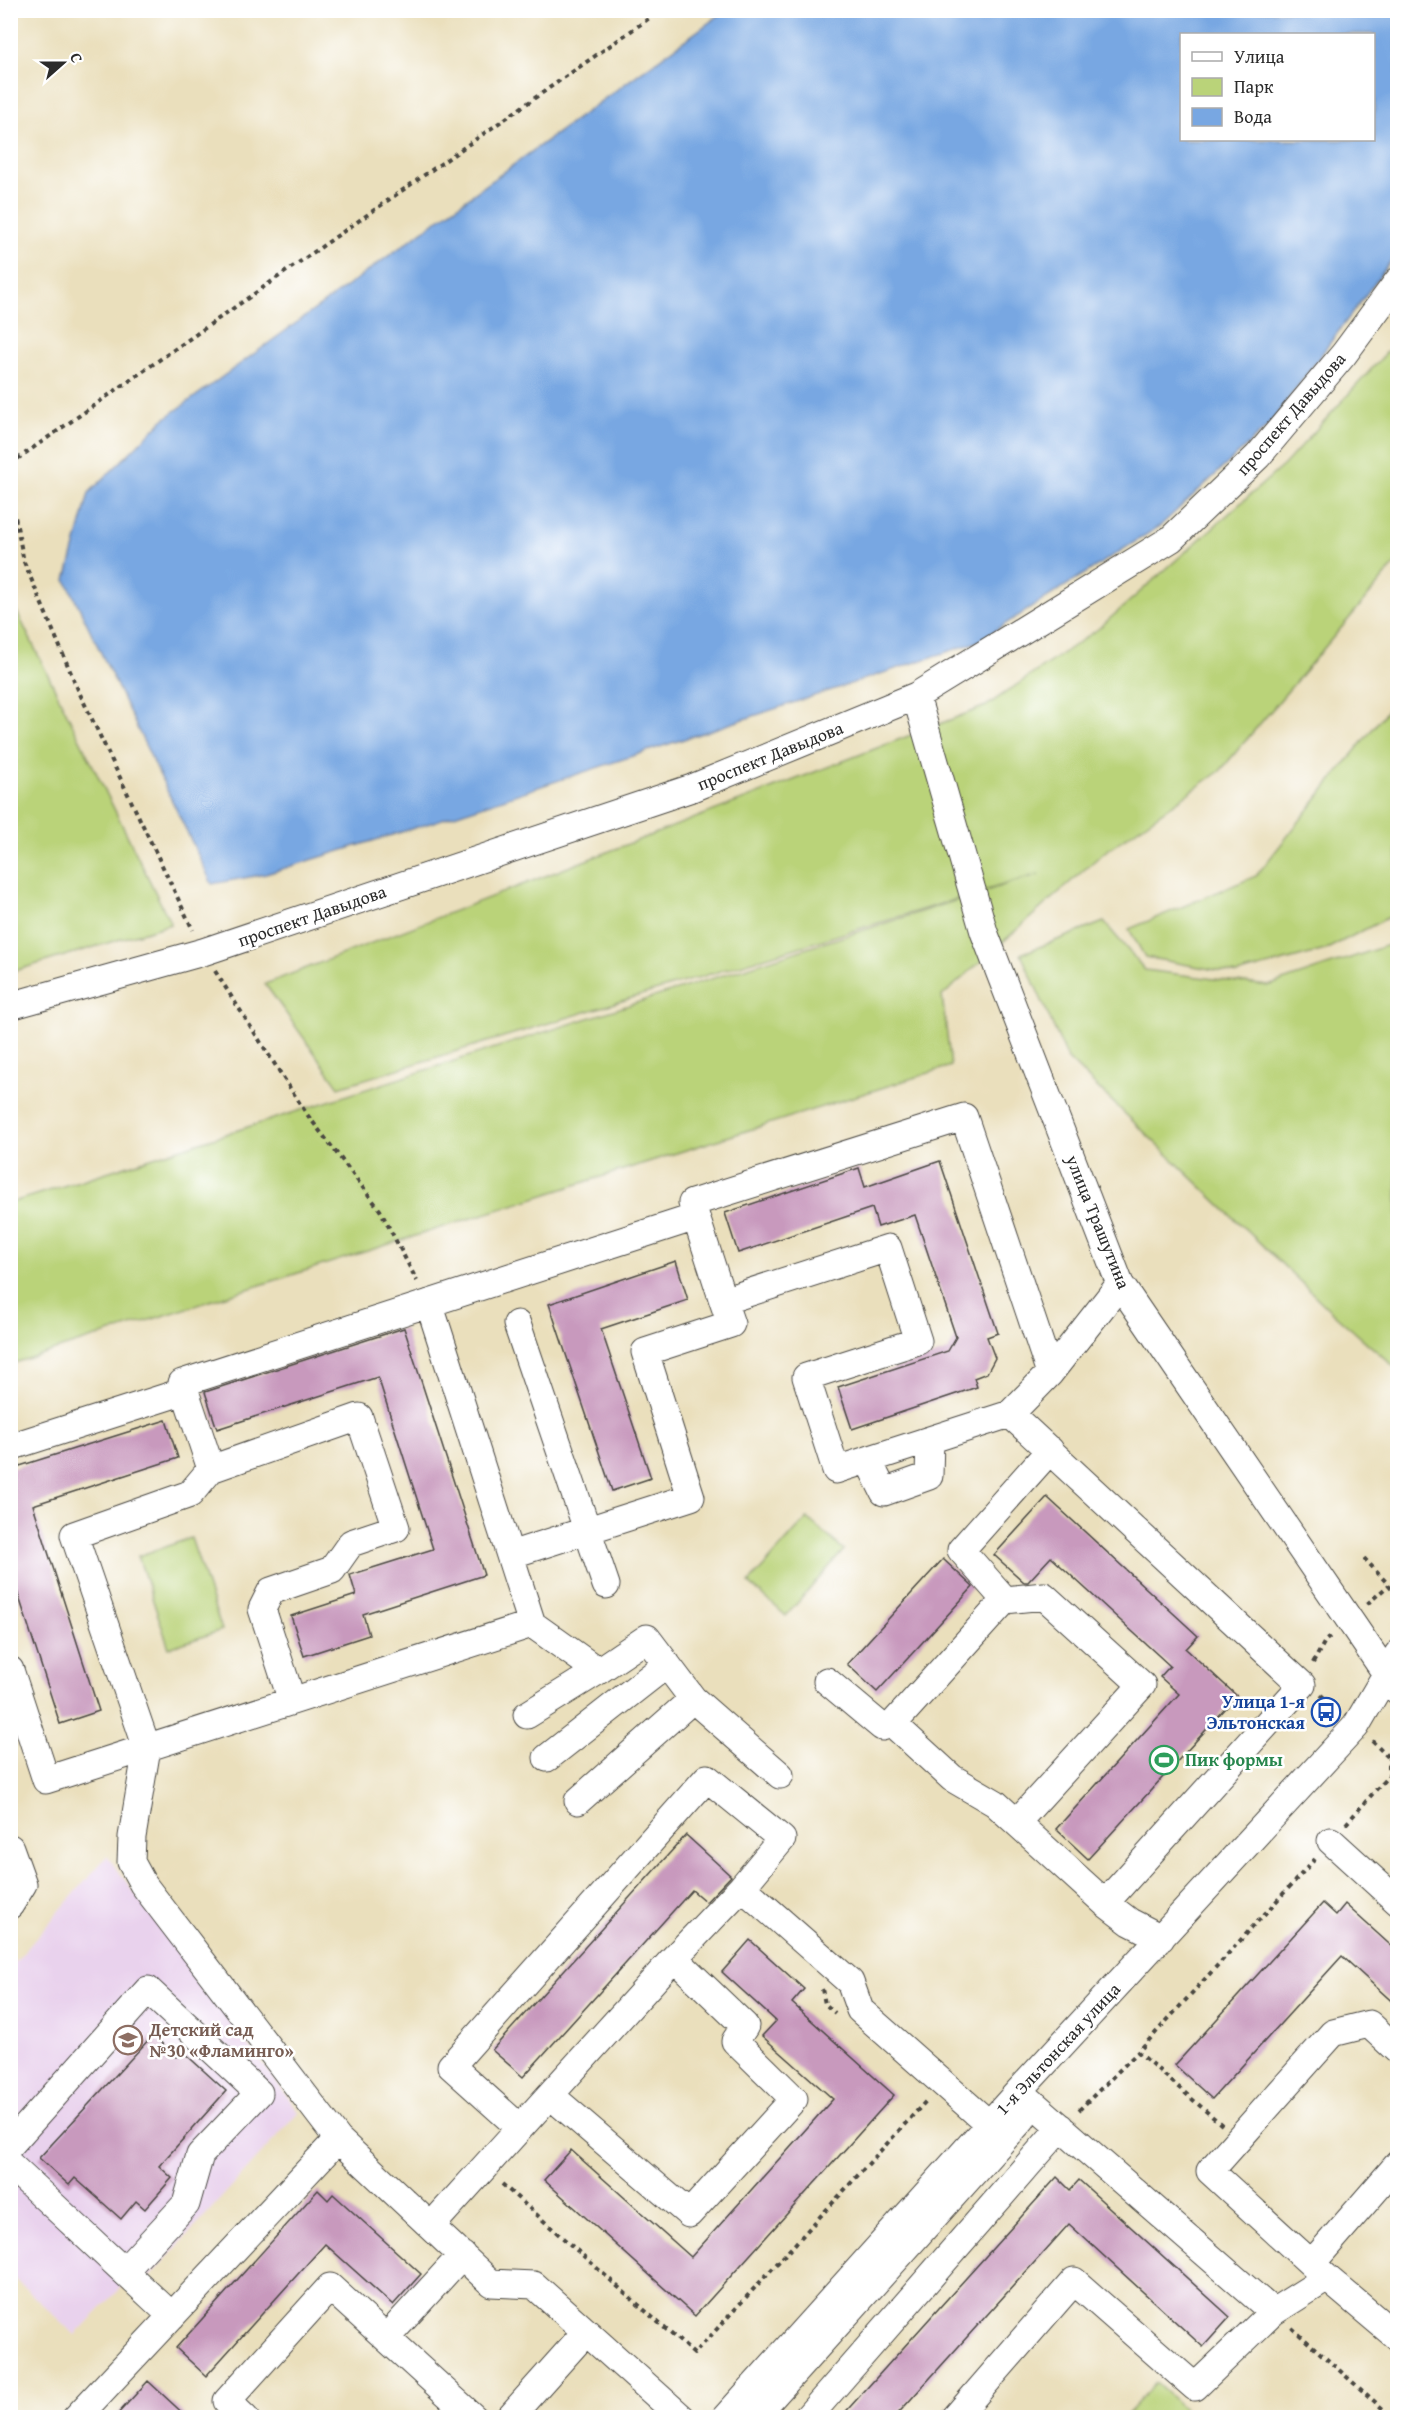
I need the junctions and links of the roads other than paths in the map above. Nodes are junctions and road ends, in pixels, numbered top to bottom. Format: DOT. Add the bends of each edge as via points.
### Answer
graph roads {
  1 [pos="1398,281"];
  2 [pos="916,696"];
  3 [pos="10,1006"];
  4 [pos="696,1217"];
  5 [pos="1120,1284"];
  6 [pos="723,1301"];
  7 [pos="429,1303"];
  8 [pos="517,1324"];
  9 [pos="1050,1373"];
  10 [pos="184,1392"];
  11 [pos="1010,1414"];
  12 [pos="10,1448"];
  13 [pos="1050,1450"];
  14 [pos="211,1469"];
  15 [pos="588,1531"];
  16 [pos="510,1556"];
  17 [pos="606,1585"];
  18 [pos="1005,1600"];
  19 [pos="532,1624"];
  20 [pos="667,1664"];
  21 [pos="10,1670"];
  22 [pos="598,1671"];
  23 [pos="1394,1674"];
  24 [pos="827,1681"];
  25 [pos="693,1699"];
  26 [pos="292,1701"];
  27 [pos="527,1715"];
  28 [pos="893,1724"];
  29 [pos="147,1748"];
  30 [pos="547,1758"];
  31 [pos="780,1775"];
  32 [pos="578,1801"];
  33 [pos="1017,1822"];
  34 [pos="1331,1841"];
  35 [pos="10,1848"];
  36 [pos="742,1887"];
  37 [pos="1398,1902"];
  38 [pos="1106,1903"];
  39 [pos="10,1905"];
  40 [pos="1161,1938"];
  41 [pos="674,1958"];
  42 [pos="1398,2050"];
  43 [pos="1019,2091"];
  44 [pos="550,2095"];
  45 [pos="1022,2119"];
  46 [pos="989,2124"];
  47 [pos="1061,2127"];
  48 [pos="520,2128"];
  49 [pos="338,2139"];
  50 [pos="10,2145"];
  51 [pos="1398,2164"];
  52 [pos="10,2165"];
  53 [pos="432,2225"];
  54 [pos="462,2255"];
  55 [pos="124,2271"];
  56 [pos="1320,2271"];
  57 [pos="1273,2312"];
  58 [pos="172,2316"];
  59 [pos="586,2332"];
  60 [pos="386,2338"];
  61 [pos="1398,2338"];
  62 [pos="76,2418"];
  63 [pos="245,2418"];
  64 [pos="474,2418"];
  65 [pos="509,2418"];
  66 [pos="682,2418"];
  67 [pos="725,2418"];
  68 [pos="753,2418"];
  69 [pos="807,2418"];
  70 [pos="955,2418"];
  1 -- 2 [label="street, проспект Давыдова" via="1344,354 1258,456 1171,539"];
  2 -- 3 [label="street, проспект Давыдова" via="692,788 203,952"];
  2 -- 5 [label="street, улица Трашутина" via="984,932"];
  4 -- 6 [label="street"];
  4 -- 7 [label="street"];
  4 -- 9 [label="street" via="692,1203 964,1117"];
  5 -- 9 [label="street"];
  5 -- 23 [label="street, улица Трашутина" via="1348,1620"];
  6 -- 11 [label="street" via="888,1248 918,1341 806,1377 836,1470"];
  6 -- 15 [label="street" via="731,1324 645,1352 691,1497"];
  7 -- 10 [label="street" via="182,1383"];
  7 -- 16 [label="street"];
  8 -- 15 [label="street"];
  9 -- 11 [label="street"];
  10 -- 12 [label="street"];
  10 -- 14 [label="street"];
  11 -- 13 [label="street"];
  13 -- 18 [label="street" via="961,1550"];
  13 -- 38 [label="street" via="1302,1685"];
  14 -- 26 [label="street" via="358,1417 396,1528 351,1543 332,1570 271,1591 262,1609"];
  14 -- 29 [label="street" via="190,1494 74,1535"];
  15 -- 16 [label="street"];
  15 -- 17 [label="street"];
  16 -- 19 [label="street"];
  18 -- 28 [label="street"];
  18 -- 33 [label="street" via="1044,1596 1142,1685"];
  19 -- 22 [label="street"];
  19 -- 26 [label="street"];
  20 -- 22 [label="street" via="647,1638"];
  20 -- 25 [label="street"];
  20 -- 30 [label="street"];
  21 -- 29 [label="street" via="46,1780"];
  22 -- 27 [label="street"];
  23 -- 40 [label="street, 1-я Эльтонская улица" via="1356,1726"];
  24 -- 28 [label="street" via="882,1727"];
  25 -- 31 [label="street"];
  25 -- 32 [label="street"];
  26 -- 29 [label="street"];
  28 -- 33 [label="street" via="952,1778 995,1803"];
  29 -- 49 [label="street" via="131,1862 143,1884"];
  33 -- 38 [label="street"];
  34 -- 37 [label="street"];
  35 -- 39 [label="street" via="23,1884"];
  36 -- 41 [label="street"];
  36 -- 46 [label="street" via="850,1982 860,2010"];
  36 -- 48 [label="street" via="782,1839 707,1778 451,2066"];
  38 -- 40 [label="street" via="1130,1922"];
  40 -- 43 [label="street, 1-я Эльтонская улица"];
  41 -- 44 [label="street"];
  41 -- 44 [label="street" via="745,2026 735,2041 794,2099 689,2214"];
  42 -- 56 [label="street" via="1369,2024 1333,2032 1210,2171"];
  43 -- 46 [label="street, 1-я Эльтонская улица"];
  43 -- 47 [label="street"];
  44 -- 48 [label="street"];
  45 -- 68 [label="street"];
  46 -- 67 [label="street, 1-я Эльтонская улица"];
  47 -- 57 [label="street"];
  47 -- 69 [label="street"];
  48 -- 53 [label="street"];
  49 -- 53 [label="street"];
  49 -- 58 [label="street"];
  50 -- 55 [label="street" via="148,1990 259,2093 200,2155 186,2204"];
  51 -- 56 [label="street"];
  52 -- 55 [label="street"];
  53 -- 54 [label="street"];
  54 -- 59 [label="street" via="491,2283 534,2285"];
  54 -- 60 [label="street"];
  55 -- 58 [label="street"];
  56 -- 57 [label="street"];
  56 -- 61 [label="street"];
  57 -- 70 [label="street" via="1195,2387 1074,2281"];
  58 -- 62 [label="street"];
  59 -- 65 [label="street"];
  59 -- 66 [label="street"];
  60 -- 63 [label="street" via="330,2287 227,2401"];
  60 -- 64 [label="street"];
}
